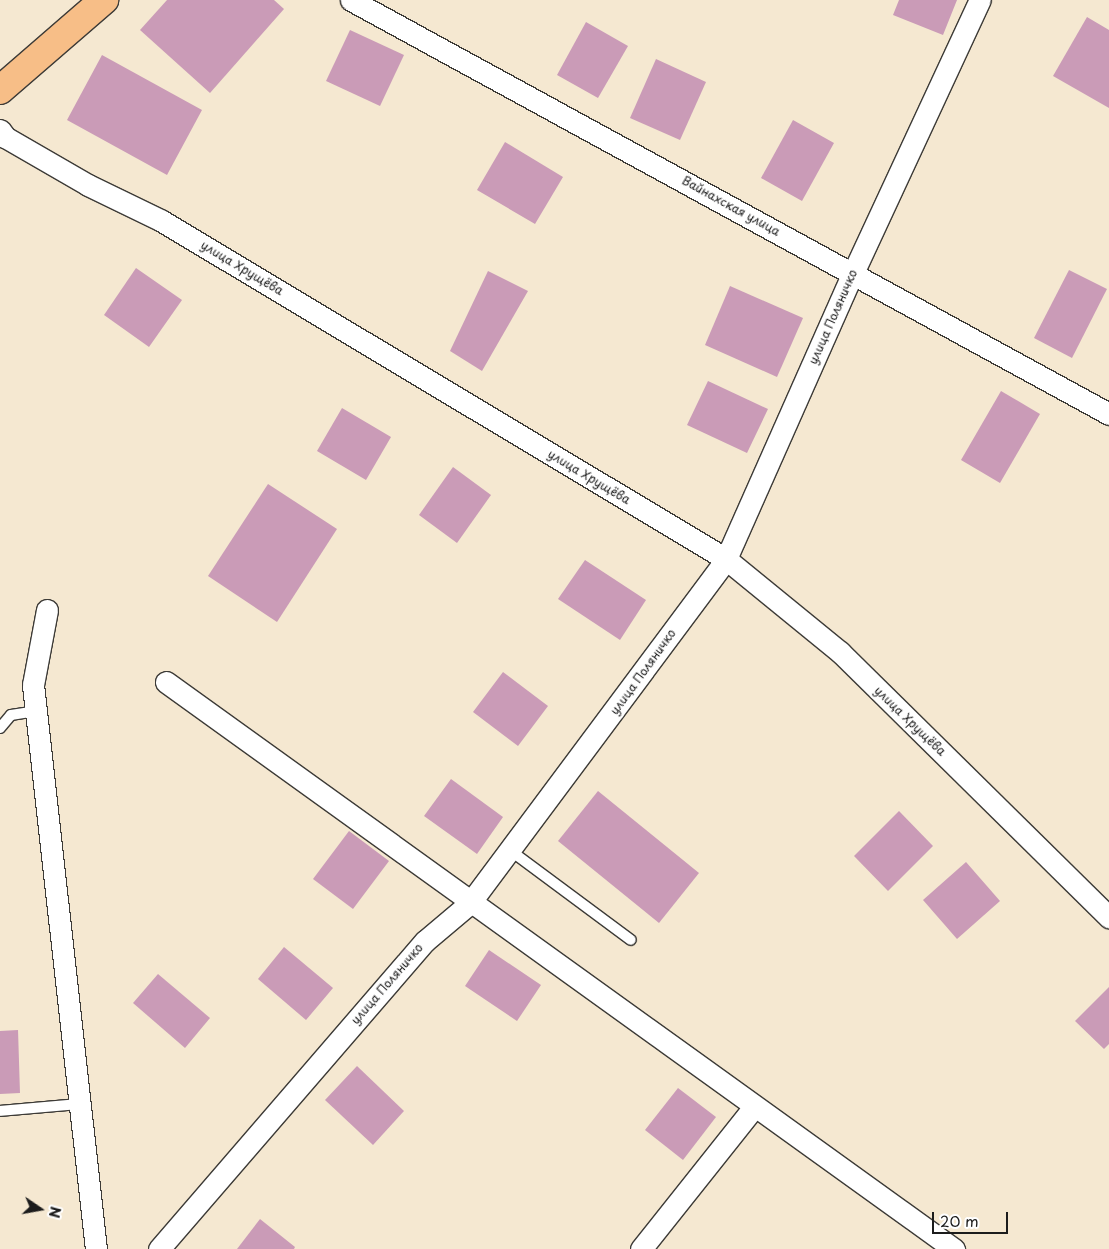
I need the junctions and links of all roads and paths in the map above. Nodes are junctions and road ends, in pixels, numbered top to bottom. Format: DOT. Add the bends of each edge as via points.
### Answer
graph roads {
  1 [pos="104,0"];
  2 [pos="351,0"];
  3 [pos="980,0"];
  4 [pos="0,90"];
  5 [pos="0,130"];
  6 [pos="853,273"];
  7 [pos="1109,414"];
  8 [pos="726,559"];
  9 [pos="47,610"];
  10 [pos="166,682"];
  11 [pos="36,711"];
  12 [pos="0,728"];
  13 [pos="511,851"];
  14 [pos="470,903"];
  15 [pos="1109,917"];
  16 [pos="631,940"];
  17 [pos="80,1104"];
  18 [pos="754,1107"];
  19 [pos="0,1111"];
  20 [pos="96,1249"];
  21 [pos="159,1249"];
  22 [pos="641,1249"];
  23 [pos="954,1249"];
  1 -- 4 [label="main road"];
  2 -- 6 [label="street, Вайнахская улица"];
  3 -- 6 [label="street, улица Поляничко"];
  5 -- 8 [label="street, улица Хрущёва" via="5,137 88,185 162,220"];
  6 -- 7 [label="street, Вайнахская улица"];
  6 -- 8 [label="street, улица Поляничко"];
  8 -- 13 [label="street, улица Поляничко"];
  8 -- 15 [label="street, улица Хрущёва" via="840,652"];
  9 -- 11 [label="street" via="33,684"];
  10 -- 14 [label="street"];
  11 -- 12 [label="lane" via="11,715"];
  11 -- 17 [label="street"];
  13 -- 14 [label="street, улица Поляничко"];
  13 -- 16 [label="lane"];
  14 -- 18 [label="street"];
  14 -- 21 [label="street, улица Поляничко" via="425,941"];
  17 -- 19 [label="lane"];
  17 -- 20 [label="street"];
  18 -- 22 [label="street"];
  18 -- 23 [label="street"];
}
